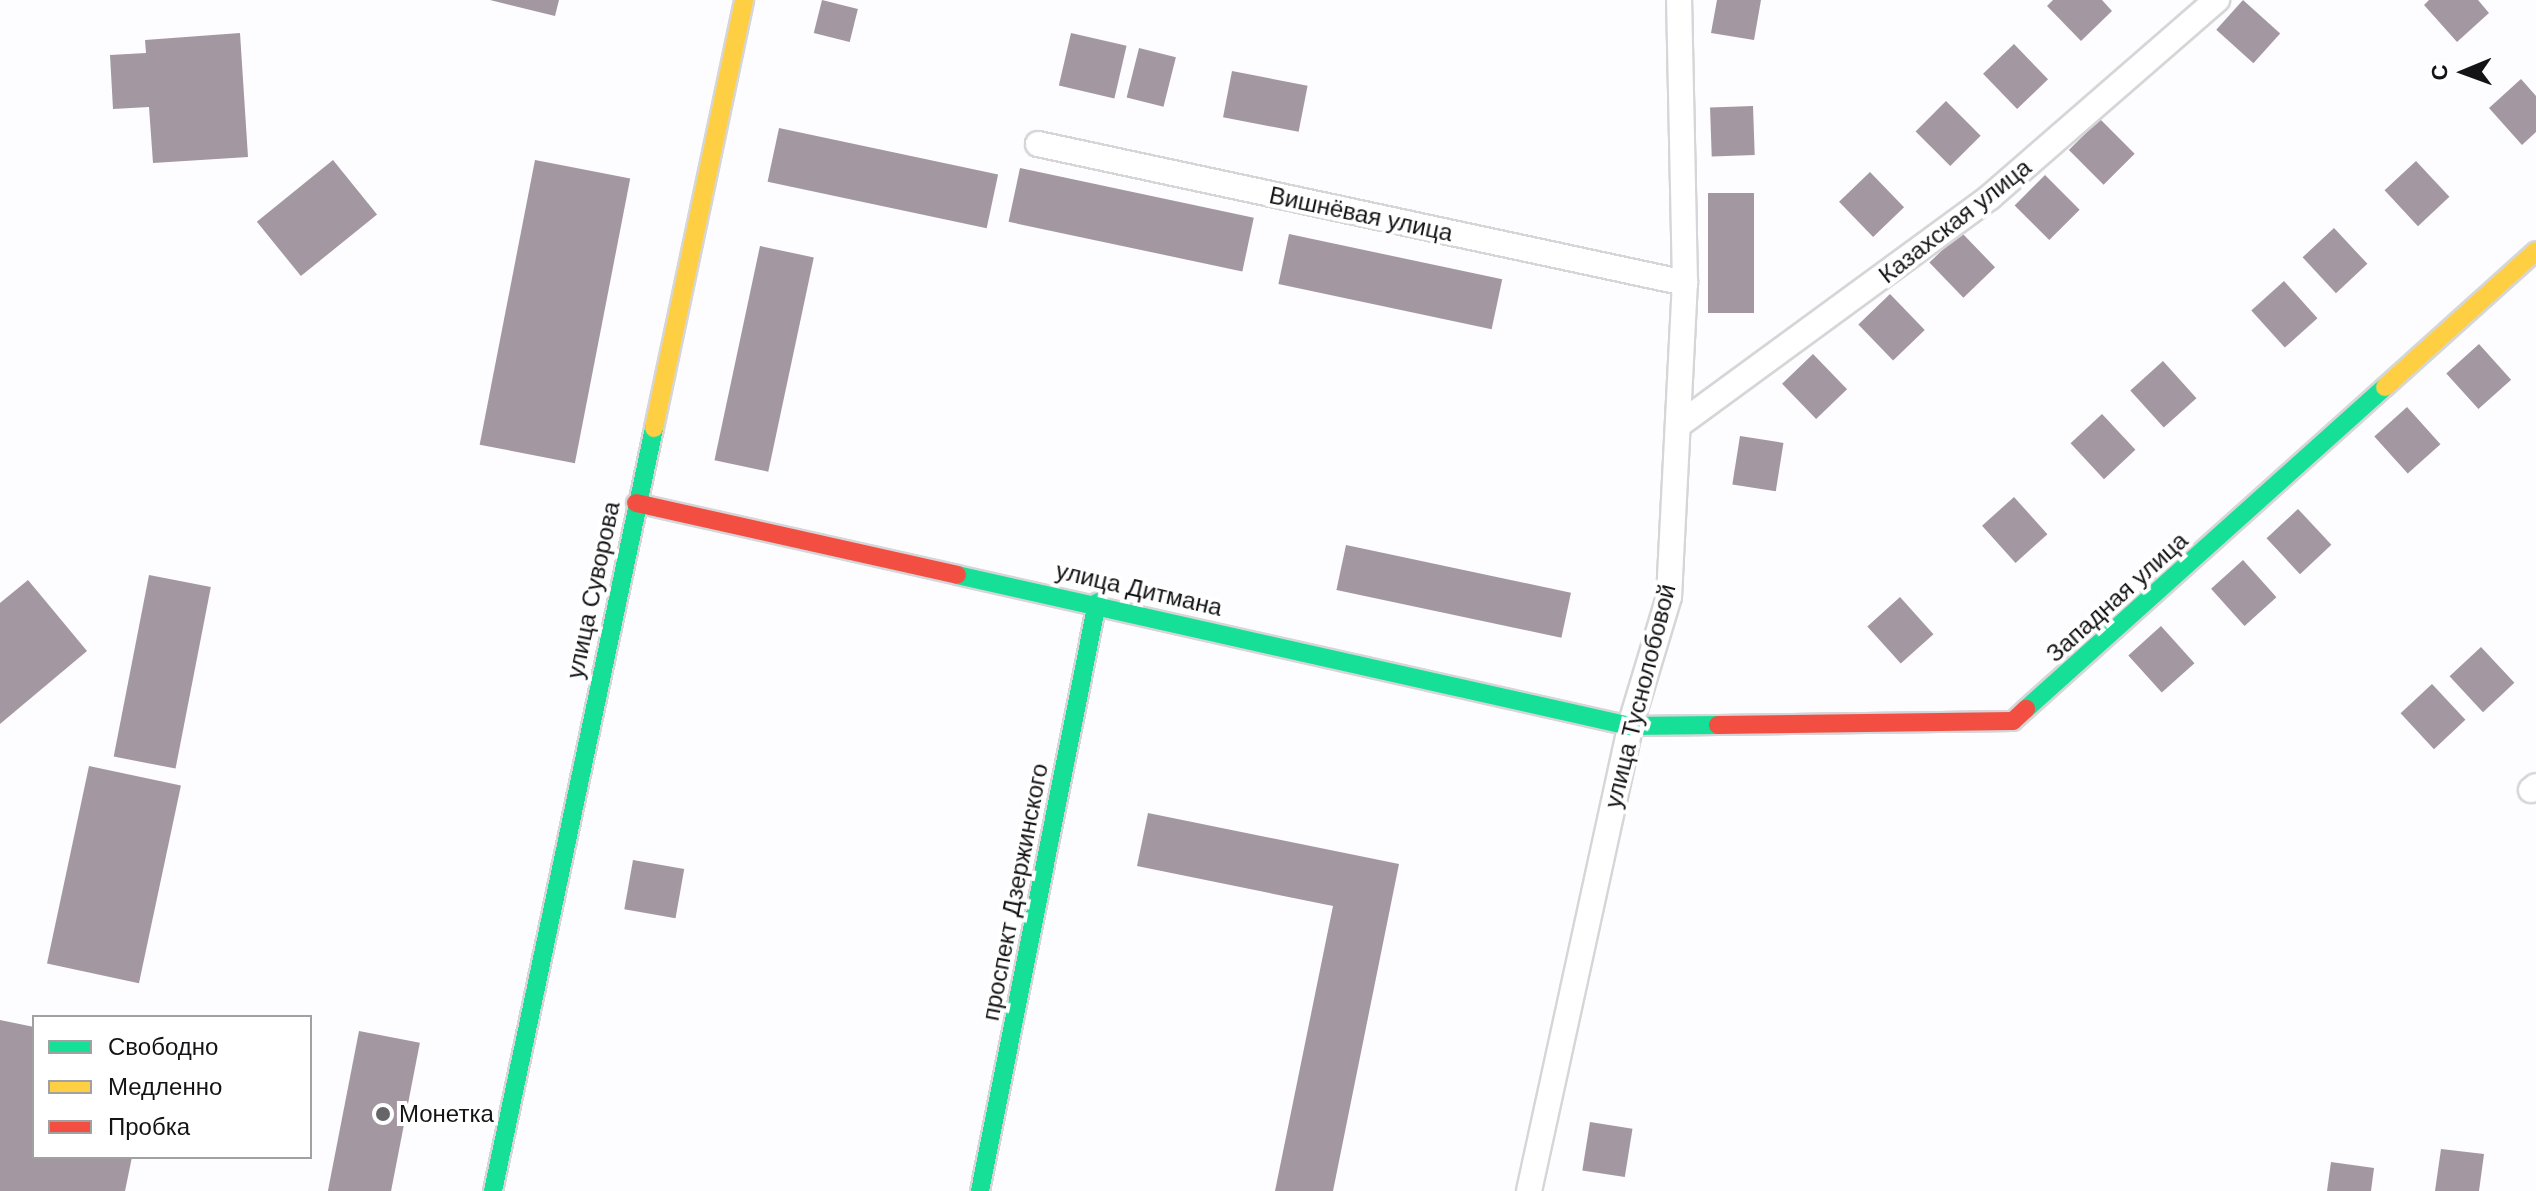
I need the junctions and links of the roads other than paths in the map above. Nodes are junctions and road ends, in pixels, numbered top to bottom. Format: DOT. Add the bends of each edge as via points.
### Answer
graph roads {
  1 [pos="744,0"];
  2 [pos="1679,0"];
  3 [pos="2217,0"];
  4 [pos="1038,144"];
  5 [pos="2536,251"];
  6 [pos="1685,283"];
  7 [pos="1680,424"];
  8 [pos="636,503"];
  9 [pos="1097,603"];
  10 [pos="1630,726"];
  11 [pos="493,1191"];
  12 [pos="980,1191"];
  13 [pos="1529,1191"];
  1 -- 8 [label="street, улица Суворова"];
  2 -- 6 [label="street, улица Туснолобовой"];
  3 -- 7 [label="street, Казахская улица" via="1990,197"];
  4 -- 6 [label="street, Вишнёвая улица"];
  5 -- 10 [label="street, Западная улица" via="2013,721"];
  6 -- 7 [label="street, улица Туснолобовой"];
  7 -- 10 [label="street, улица Туснолобовой" via="1669,597"];
  8 -- 9 [label="street, улица Дитмана"];
  8 -- 11 [label="street, улица Суворова"];
  9 -- 10 [label="street, улица Дитмана"];
  9 -- 12 [label="street, проспект Дзержинского"];
  10 -- 13 [label="street, улица Туснолобовой"];
}
